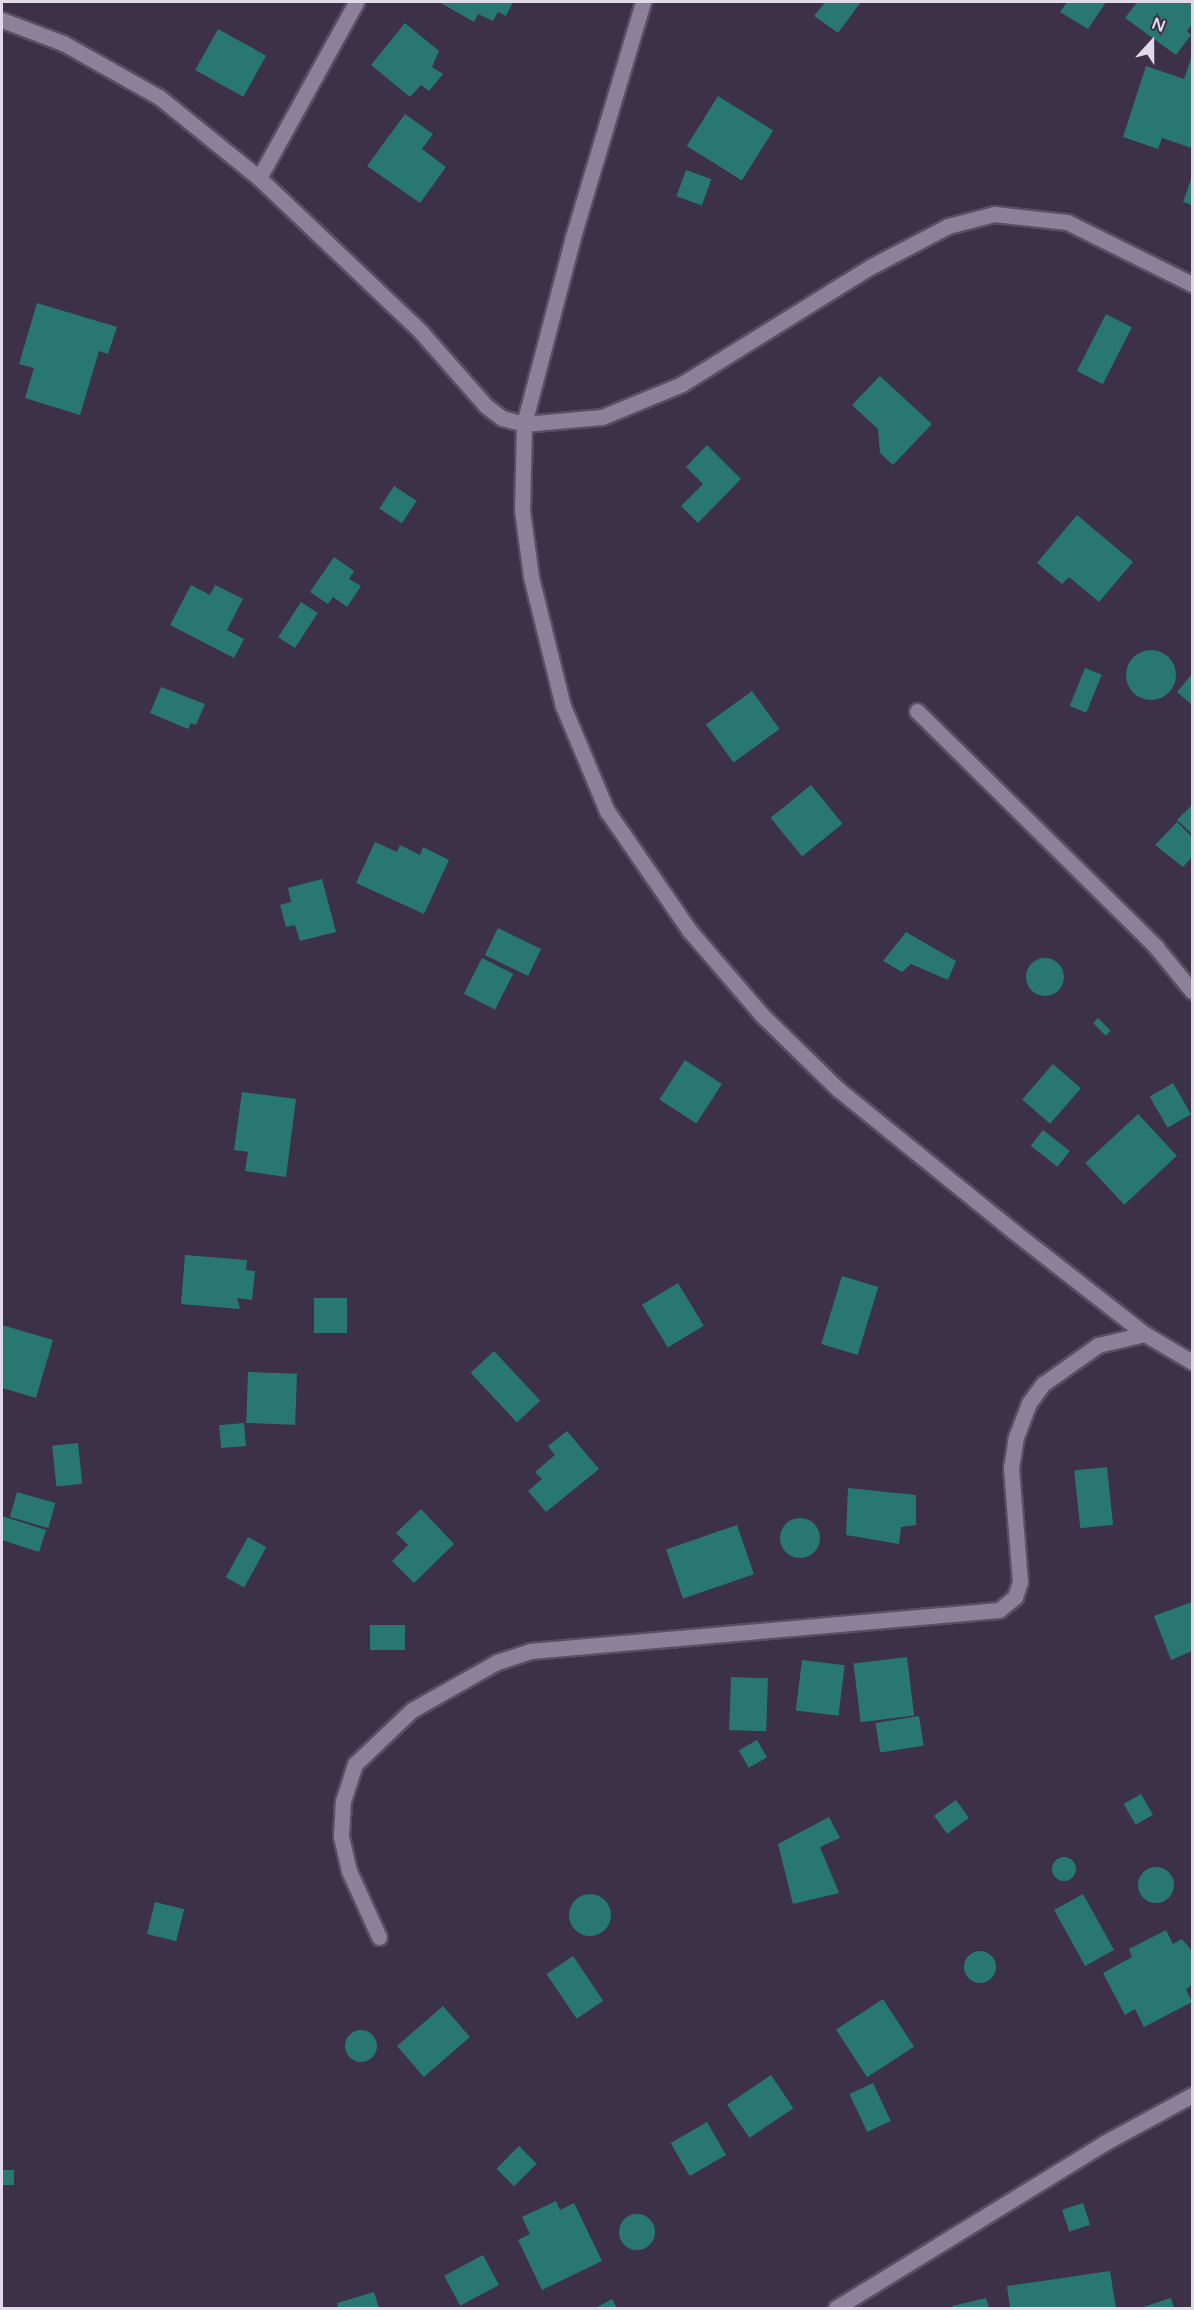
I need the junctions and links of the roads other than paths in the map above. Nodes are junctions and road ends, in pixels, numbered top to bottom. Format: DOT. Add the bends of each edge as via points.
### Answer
graph roads {
  1 [pos="356,2"];
  2 [pos="644,2"];
  3 [pos="2,20"];
  4 [pos="259,178"];
  5 [pos="1192,284"];
  6 [pos="524,424"];
  7 [pos="917,711"];
  8 [pos="1192,991"];
  9 [pos="1145,1334"];
  10 [pos="1192,1362"];
  11 [pos="379,1937"];
  12 [pos="1192,2095"];
  13 [pos="836,2308"];
  1 -- 4 [label="street"];
  2 -- 6 [label="street" via="573,237"];
  3 -- 4 [label="street" via="63,43 159,97"];
  4 -- 6 [label="street" via="421,332 486,406 502,418"];
  5 -- 6 [label="street" via="1067,222 994,213 948,226 870,267 682,384 602,417"];
  6 -- 9 [label="street" via="522,510 531,577 563,706 607,811 689,930 761,1014 839,1090"];
  7 -- 8 [label="street" via="1156,947"];
  9 -- 10 [label="street"];
  9 -- 11 [label="street" via="1098,1346 1044,1384 1029,1403 1016,1437 1011,1468 1020,1582 1014,1597 999,1610 530,1651 496,1662 412,1710 355,1764 343,1801 341,1837 349,1871"];
  12 -- 13 [label="street" via="1104,2143"];
}
